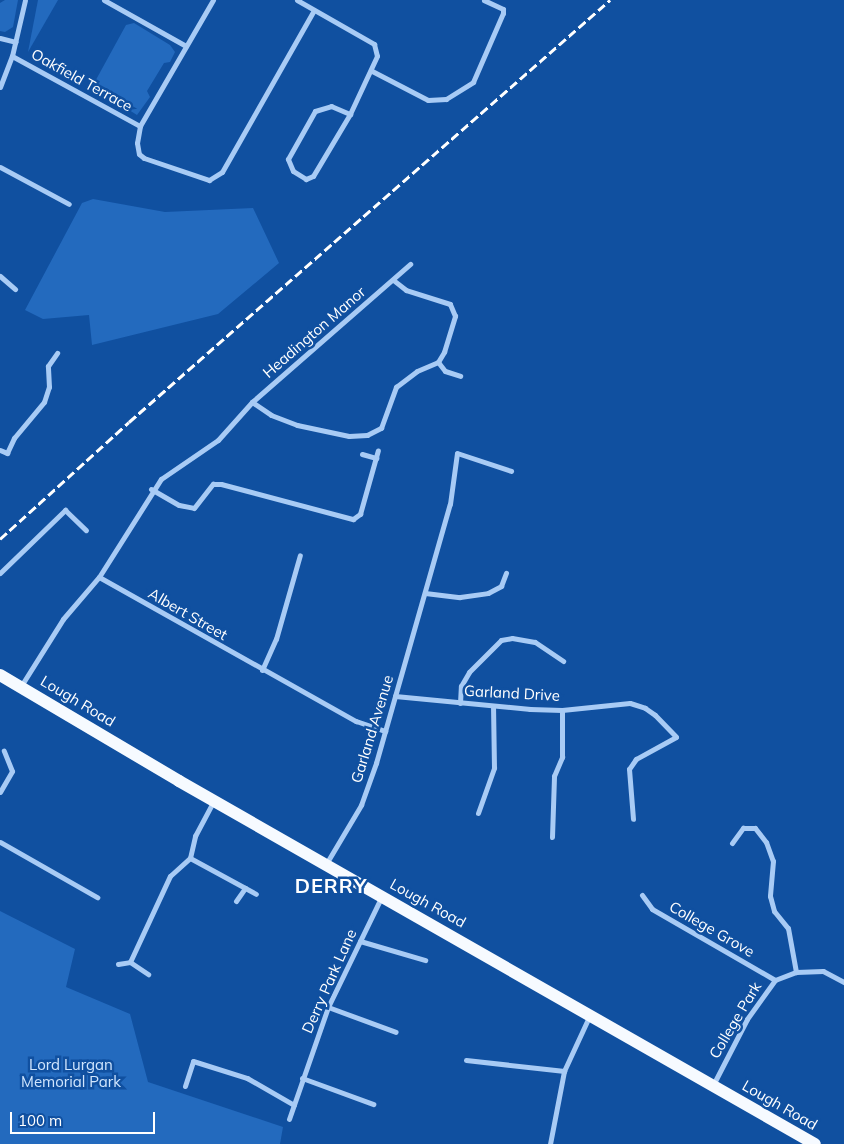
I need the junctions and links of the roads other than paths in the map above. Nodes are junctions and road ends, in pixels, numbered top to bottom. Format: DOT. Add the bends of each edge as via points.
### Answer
graph roads {
  1 [pos="25,0"];
  2 [pos="104,0"];
  3 [pos="213,0"];
  4 [pos="297,0"];
  5 [pos="484,0"];
  6 [pos="314,10"];
  7 [pos="0,38"];
  8 [pos="16,42"];
  9 [pos="186,46"];
  10 [pos="12,56"];
  11 [pos="372,71"];
  12 [pos="0,87"];
  13 [pos="350,114"];
  14 [pos="140,126"];
  15 [pos="0,167"];
  16 [pos="69,204"];
  17 [pos="410,264"];
  18 [pos="0,276"];
  19 [pos="393,280"];
  20 [pos="15,289"];
  21 [pos="57,353"];
  22 [pos="438,362"];
  23 [pos="460,376"];
  24 [pos="252,402"];
  25 [pos="0,450"];
  26 [pos="378,450"];
  27 [pos="362,454"];
  28 [pos="376,458"];
  29 [pos="511,471"];
  30 [pos="151,489"];
  31 [pos="86,530"];
  32 [pos="300,555"];
  33 [pos="0,573"];
  34 [pos="506,573"];
  35 [pos="99,577"];
  36 [pos="425,594"];
  37 [pos="562,661"];
  38 [pos="262,670"];
  39 [pos="0,675"];
  40 [pos="21,686"];
  41 [pos="395,696"];
  42 [pos="460,703"];
  43 [pos="492,706"];
  44 [pos="562,710"];
  45 [pos="385,731"];
  46 [pos="4,751"];
  47 [pos="0,792"];
  48 [pos="214,801"];
  49 [pos="478,813"];
  50 [pos="633,819"];
  51 [pos="552,837"];
  52 [pos="0,842"];
  53 [pos="732,843"];
  54 [pos="190,858"];
  55 [pos="326,864"];
  56 [pos="245,888"];
  57 [pos="256,894"];
  58 [pos="382,895"];
  59 [pos="642,895"];
  60 [pos="97,897"];
  61 [pos="236,901"];
  62 [pos="360,942"];
  63 [pos="425,960"];
  64 [pos="130,962"];
  65 [pos="118,964"];
  66 [pos="796,972"];
  67 [pos="148,974"];
  68 [pos="775,980"];
  69 [pos="844,982"];
  70 [pos="328,1007"];
  71 [pos="591,1014"];
  72 [pos="396,1032"];
  73 [pos="466,1060"];
  74 [pos="564,1071"];
  75 [pos="302,1078"];
  76 [pos="713,1085"];
  77 [pos="185,1086"];
  78 [pos="373,1104"];
  79 [pos="294,1105"];
  80 [pos="289,1118"];
  81 [pos="550,1144"];
  82 [pos="815,1144"];
  1 -- 8 [label="street"];
  2 -- 9 [label="street"];
  3 -- 9 [label="street"];
  4 -- 6 [label="street"];
  5 -- 11 [label="street" via="503,9 503,13 473,82 446,99 428,100"];
  6 -- 11 [label="street" via="374,44 377,56"];
  6 -- 14 [label="street" via="215,179 209,180 144,158 139,154 137,143"];
  7 -- 8 [label="street"];
  8 -- 10 [label="street"];
  9 -- 14 [label="street"];
  10 -- 12 [label="street"];
  10 -- 14 [label="street, Oakfield Terrace"];
  11 -- 13 [label="street"];
  13 -- 13 [label="street" via="313,176 306,179 293,171 288,159 316,111 331,106"];
  15 -- 16 [label="street"];
  17 -- 19 [label="street, Headington Manor"];
  18 -- 20 [label="street"];
  19 -- 22 [label="street" via="406,290 453,308 455,316"];
  19 -- 24 [label="street, Headington Manor"];
  21 -- 25 [label="street" via="48,366 44,402 14,438 7,453"];
  22 -- 23 [label="street" via="445,371"];
  22 -- 24 [label="street" via="404,378 396,387 381,428 367,435 349,436 297,425 271,415"];
  24 -- 30 [label="street, Headington Manor" via="224,436 188,458"];
  26 -- 28 [label="street"];
  27 -- 28 [label="street"];
  28 -- 30 [label="street" via="360,514 353,519 221,484 213,484 194,508 180,505"];
  29 -- 36 [label="street, Garland Avenue" via="457,453 450,504"];
  30 -- 35 [label="street, Headington Manor"];
  31 -- 33 [label="street" via="65,510"];
  32 -- 38 [label="street" via="276,640"];
  34 -- 36 [label="street" via="501,586 488,593 460,598"];
  35 -- 38 [label="street, Albert Street"];
  35 -- 40 [label="street" via="63,619"];
  36 -- 41 [label="street, Garland Avenue"];
  37 -- 42 [label="street" via="535,642 512,638 501,640 469,672 461,686"];
  38 -- 45 [label="street, Albert Street" via="356,721"];
  39 -- 40 [label="main road, Lough Road"];
  40 -- 48 [label="main road, Lough Road"];
  41 -- 42 [label="street, Garland Drive"];
  41 -- 45 [label="street, Garland Avenue"];
  42 -- 43 [label="street, Garland Drive"];
  43 -- 44 [label="street, Garland Drive"];
  43 -- 49 [label="street" via="494,768"];
  44 -- 50 [label="street, Garland Drive" via="630,703 655,715 676,737 636,759 629,770"];
  44 -- 51 [label="street" via="563,748 554,776"];
  45 -- 55 [label="street, Garland Avenue" via="361,805"];
  46 -- 47 [label="street" via="12,771"];
  48 -- 54 [label="street" via="195,836"];
  48 -- 55 [label="main road, Lough Road"];
  52 -- 60 [label="street"];
  53 -- 66 [label="street" via="743,828 754,828 766,842 773,860 770,896 774,911 788,928"];
  54 -- 56 [label="street"];
  54 -- 64 [label="street" via="170,876"];
  55 -- 58 [label="main road, Lough Road"];
  56 -- 57 [label="street"];
  56 -- 61 [label="street"];
  58 -- 62 [label="street, Derry Park Lane"];
  58 -- 71 [label="main road, Lough Road"];
  59 -- 68 [label="street, College Grove" via="652,909"];
  62 -- 63 [label="street"];
  62 -- 70 [label="street, Derry Park Lane"];
  64 -- 65 [label="street"];
  64 -- 67 [label="street"];
  66 -- 68 [label="street, College Park"];
  66 -- 69 [label="street, College Park" via="823,971"];
  68 -- 76 [label="street, College Park" via="747,1019"];
  70 -- 72 [label="street"];
  70 -- 75 [label="street, Derry Park Lane"];
  71 -- 74 [label="street"];
  71 -- 76 [label="main road, Lough Road"];
  73 -- 74 [label="street"];
  74 -- 81 [label="street"];
  75 -- 78 [label="street"];
  75 -- 79 [label="street, Derry Park Lane"];
  76 -- 82 [label="main road, Lough Road"];
  77 -- 79 [label="street" via="193,1061 248,1078"];
  79 -- 80 [label="street, Derry Park Lane"];
}
